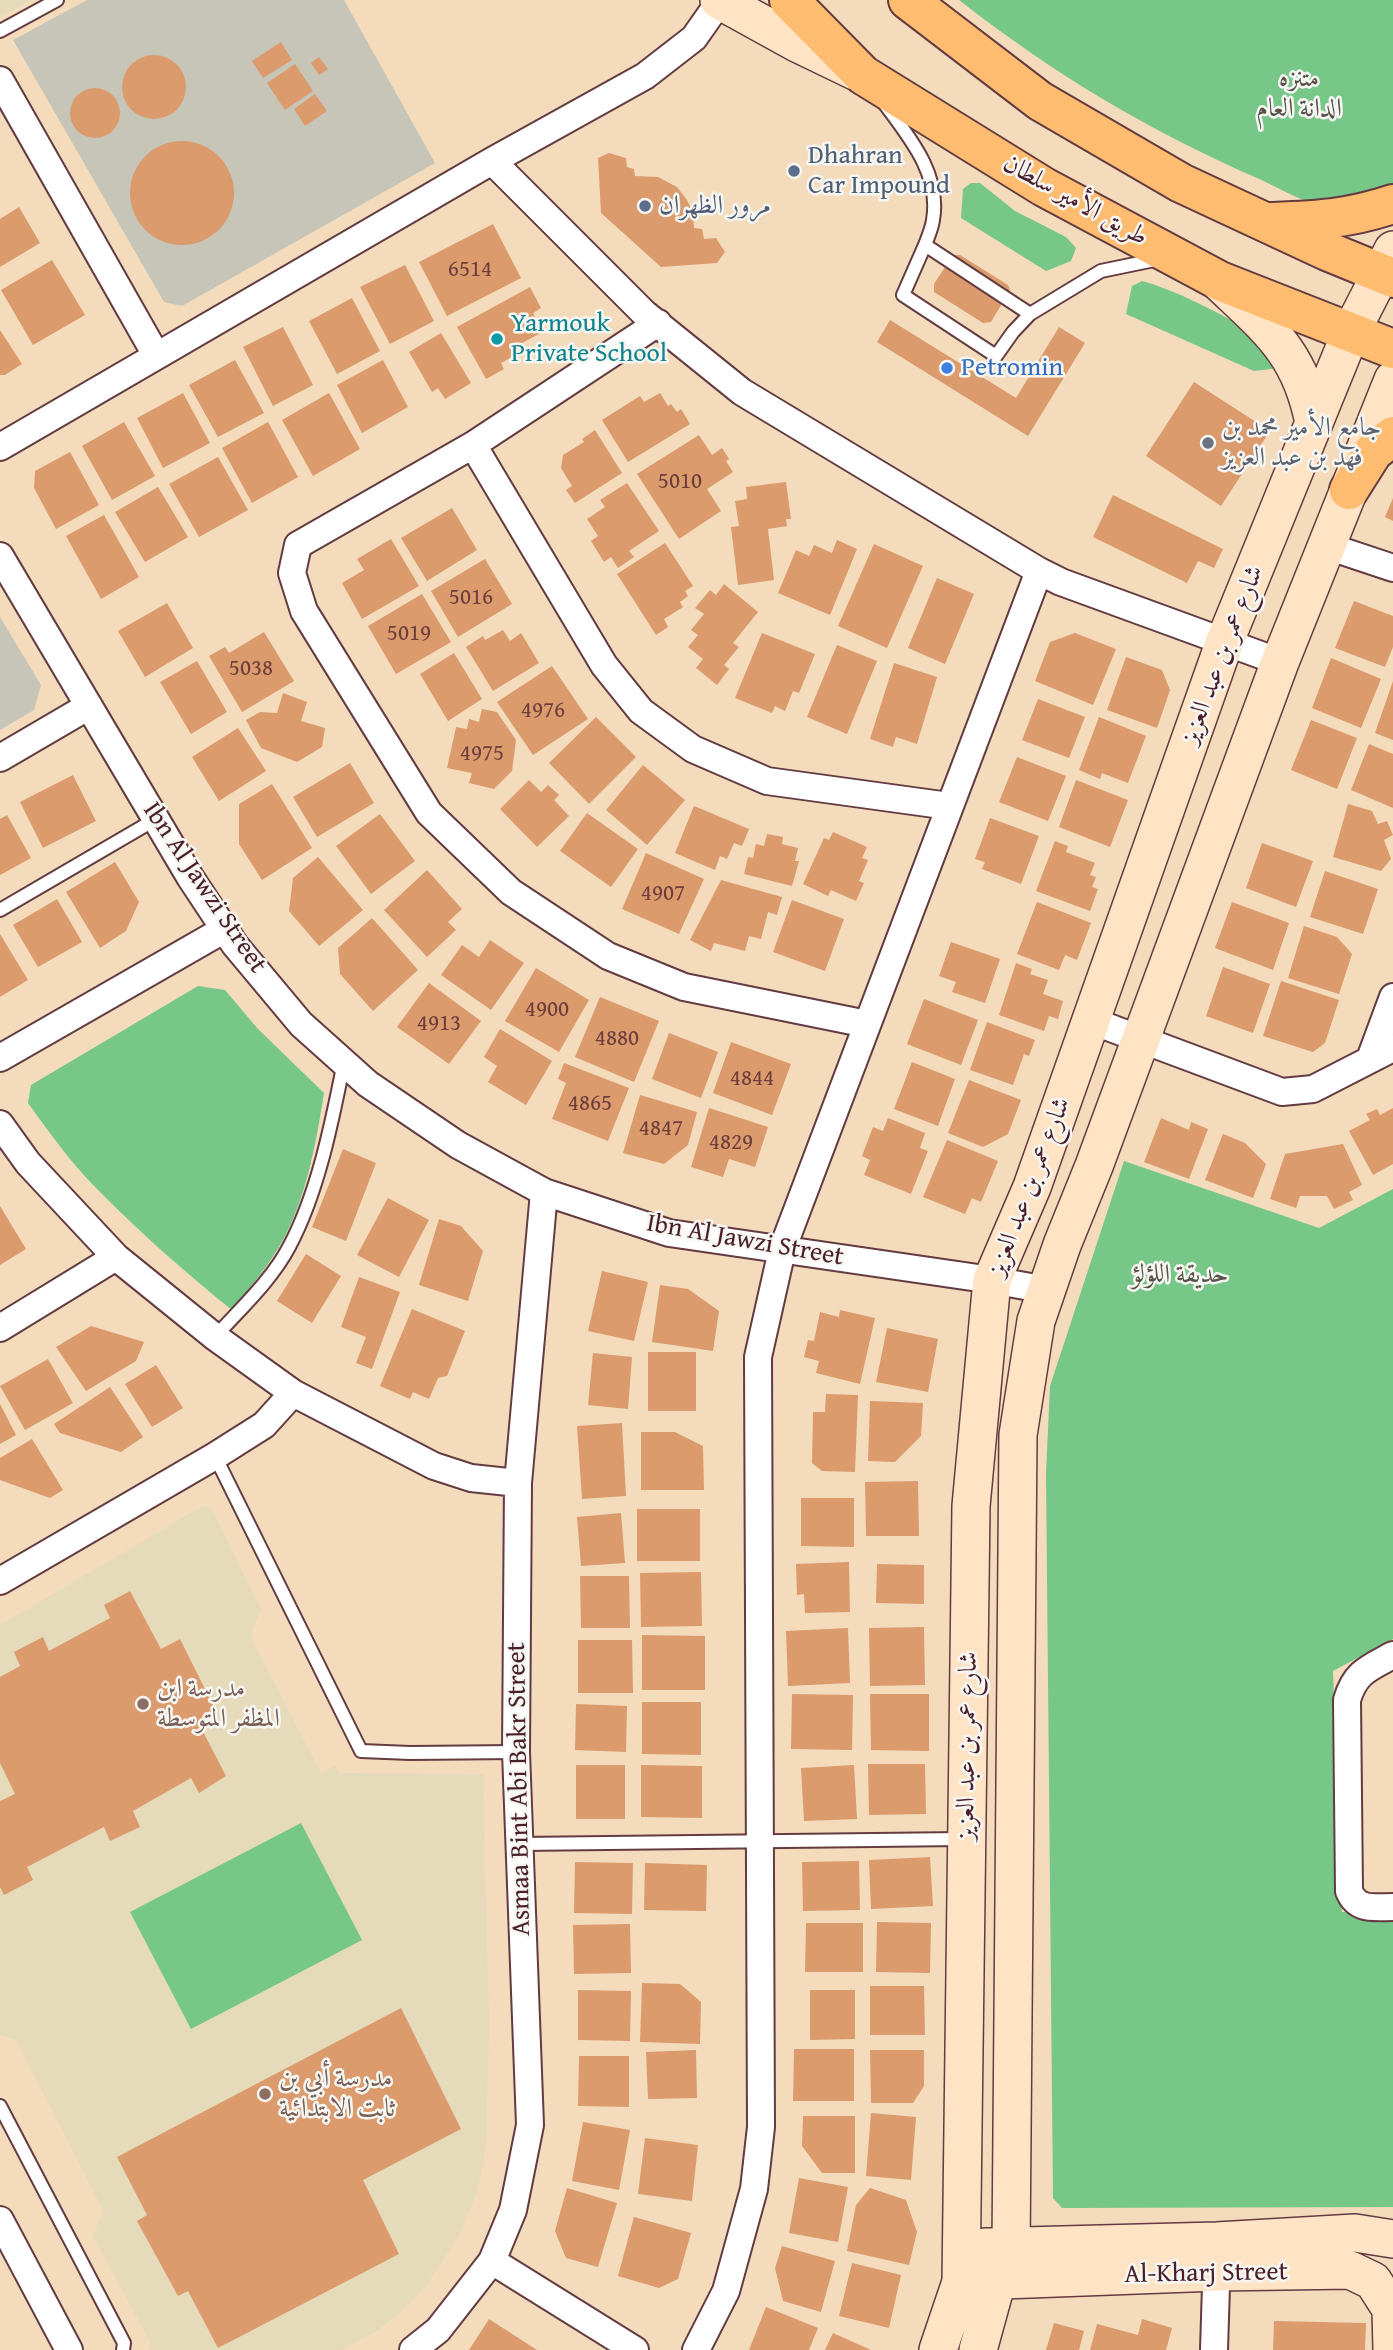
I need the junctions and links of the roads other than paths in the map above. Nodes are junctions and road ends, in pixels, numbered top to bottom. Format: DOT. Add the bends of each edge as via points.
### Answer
graph roads {
  1 [pos="57,0"];
  2 [pos="720,0"];
  3 [pos="789,0"];
  4 [pos="908,0"];
  5 [pos="0,31"];
  6 [pos="863,75"];
  7 [pos="0,80"];
  8 [pos="492,161"];
  9 [pos="1393,204"];
  10 [pos="1265,222"];
  11 [pos="925,246"];
  12 [pos="1172,256"];
  13 [pos="1388,267"];
  14 [pos="1216,279"];
  15 [pos="1030,314"];
  16 [pos="658,323"];
  17 [pos="1351,332"];
  18 [pos="1393,348"];
  19 [pos="156,355"];
  20 [pos="1393,380"];
  21 [pos="1314,423"];
  22 [pos="1393,436"];
  23 [pos="473,445"];
  24 [pos="0,447"];
  25 [pos="1349,490"];
  26 [pos="1327,546"];
  27 [pos="0,556"];
  28 [pos="1393,568"];
  29 [pos="1039,571"];
  30 [pos="1225,641"];
  31 [pos="1280,662"];
  32 [pos="89,706"];
  33 [pos="0,758"];
  34 [pos="948,806"];
  35 [pos="156,819"];
  36 [pos="0,911"];
  37 [pos="225,929"];
  38 [pos="1393,997"];
  39 [pos="1092,1021"];
  40 [pos="867,1024"];
  41 [pos="1141,1040"];
  42 [pos="1382,1053"];
  43 [pos="0,1058"];
  44 [pos="344,1062"];
  45 [pos="0,1124"];
  46 [pos="544,1192"];
  47 [pos="782,1250"];
  48 [pos="116,1257"];
  49 [pos="992,1280"];
  50 [pos="1047,1290"];
  51 [pos="0,1328"];
  52 [pos="215,1337"];
  53 [pos="293,1393"];
  54 [pos="215,1456"];
  55 [pos="518,1483"];
  56 [pos="0,1581"];
  57 [pos="1393,1655"];
  58 [pos="516,1752"];
  59 [pos="967,1839"];
  60 [pos="760,1841"];
  61 [pos="519,1843"];
  62 [pos="1393,1907"];
  63 [pos="0,2106"];
  64 [pos="0,2220"];
  65 [pos="1393,2239"];
  66 [pos="1011,2246"];
  67 [pos="1217,2256"];
  68 [pos="492,2261"];
  69 [pos="962,2265"];
  70 [pos="998,2281"];
  71 [pos="69,2350"];
  72 [pos="122,2350"];
  73 [pos="412,2350"];
  74 [pos="635,2350"];
  75 [pos="696,2350"];
  76 [pos="938,2350"];
  77 [pos="978,2350"];
  78 [pos="1214,2350"];
  79 [pos="1392,2350"];
  1 -- 5 [label="lane"];
  2 -- 6 [label="street"];
  2 -- 8 [label="street" via="694,38 645,76"];
  3 -- 6 [label="main road, طريق الأمير سلطان"];
  4 -- 10 [label="main road" via="1040,101 1181,183"];
  6 -- 11 [label="lane" via="918,150 933,184 934,219"];
  6 -- 12 [label="main road, طريق الأمير سلطان" via="1044,187"];
  7 -- 19 [label="street"];
  8 -- 16 [label="street"];
  8 -- 19 [label="street"];
  9 -- 10 [label="main road" via="1329,220"];
  10 -- 13 [label="main road"];
  11 -- 15 [label="lane"];
  11 -- 15 [label="lane" via="903,295 996,356"];
  12 -- 14 [label="main road, طريق الأمير سلطان"];
  12 -- 15 [label="lane" via="1101,271"];
  13 -- 17 [label="street, شارع عمر بن عبد العزيز"];
  14 -- 17 [label="main road, طريق الأمير سلطان"];
  14 -- 21 [label="street" via="1286,349 1302,379"];
  16 -- 23 [label="street"];
  16 -- 29 [label="street" via="742,392"];
  17 -- 18 [label="main road, طريق الأمير سلطان"];
  17 -- 21 [label="street, شارع عمر بن عبد العزيز"];
  19 -- 24 [label="street"];
  20 -- 25 [label="street"];
  21 -- 30 [label="street, شارع عمر بن عبد العزيز"];
  22 -- 25 [label="main road" via="1373,452"];
  23 -- 34 [label="street" via="604,665 641,711 693,749 767,781"];
  23 -- 40 [label="street" via="298,545 292,573 304,611 429,813 511,892 608,956 684,988"];
  25 -- 26 [label="street"];
  26 -- 28 [label="street"];
  26 -- 31 [label="street"];
  27 -- 32 [label="street, Ibn Al Jawzi Street"];
  29 -- 30 [label="street"];
  29 -- 34 [label="street"];
  30 -- 31 [label="street"];
  30 -- 39 [label="street, شارع عمر بن عبد العزيز"];
  31 -- 41 [label="street"];
  32 -- 33 [label="street"];
  32 -- 35 [label="street, Ibn Al Jawzi Street"];
  34 -- 40 [label="street"];
  35 -- 36 [label="lane"];
  35 -- 37 [label="street, Ibn Al Jawzi Street"];
  37 -- 43 [label="street"];
  37 -- 44 [label="street, Ibn Al Jawzi Street" via="301,1024"];
  38 -- 42 [label="street"];
  39 -- 41 [label="street"];
  39 -- 49 [label="street, شارع عمر بن عبد العزيز" via="1032,1187"];
  40 -- 47 [label="street"];
  41 -- 42 [label="street" via="1282,1092 1313,1088"];
  41 -- 50 [label="street"];
  44 -- 46 [label="street, Ibn Al Jawzi Street" via="368,1084 458,1145"];
  44 -- 52 [label="lane" via="318,1169 289,1247"];
  45 -- 48 [label="street" via="28,1163"];
  46 -- 47 [label="street, Ibn Al Jawzi Street" via="669,1233"];
  46 -- 55 [label="street, Asmaa Bint Abi Bakr Street"];
  47 -- 49 [label="street, Ibn Al Jawzi Street"];
  47 -- 60 [label="street" via="758,1357"];
  48 -- 51 [label="street"];
  48 -- 52 [label="street"];
  49 -- 50 [label="street, Ibn Al Jawzi Street"];
  49 -- 59 [label="street, شارع عمر بن عبد العزيز" via="971,1506"];
  50 -- 66 [label="street" via="1036,1321 1018,1435"];
  52 -- 53 [label="street"];
  53 -- 54 [label="street" via="264,1425"];
  53 -- 55 [label="street" via="434,1466 471,1478"];
  54 -- 56 [label="street"];
  54 -- 58 [label="lane" via="361,1751"];
  55 -- 58 [label="street, Asmaa Bint Abi Bakr Street"];
  57 -- 62 [label="street" via="1359,1674 1347,1700 1349,1891 1358,1905"];
  58 -- 61 [label="street, Asmaa Bint Abi Bakr Street"];
  59 -- 60 [label="lane"];
  59 -- 69 [label="street, شارع عمر بن عبد العزيز"];
  60 -- 61 [label="lane"];
  60 -- 75 [label="street" via="761,2127 754,2189 726,2291"];
  61 -- 68 [label="street, Asmaa Bint Abi Bakr Street" via="530,2125 513,2210"];
  63 -- 72 [label="lane" via="124,2343"];
  64 -- 71 [label="street"];
  65 -- 67 [label="street, Al-Kharj Street" via="1355,2233"];
  66 -- 67 [label="street, Al-Kharj Street"];
  66 -- 69 [label="street, Al-Kharj Street"];
  66 -- 70 [label="street"];
  67 -- 70 [label="street, Al-Kharj Street"];
  67 -- 78 [label="street"];
  67 -- 79 [label="street, Al-Kharj Street" via="1350,2270 1373,2281 1391,2309"];
  68 -- 73 [label="street, Asmaa Bint Abi Bakr Street" via="438,2330"];
  68 -- 74 [label="street"];
  69 -- 70 [label="street, Al-Kharj Street"];
  69 -- 76 [label="street, شارع عمر بن عبد العزيز"];
  70 -- 77 [label="street"];
}
